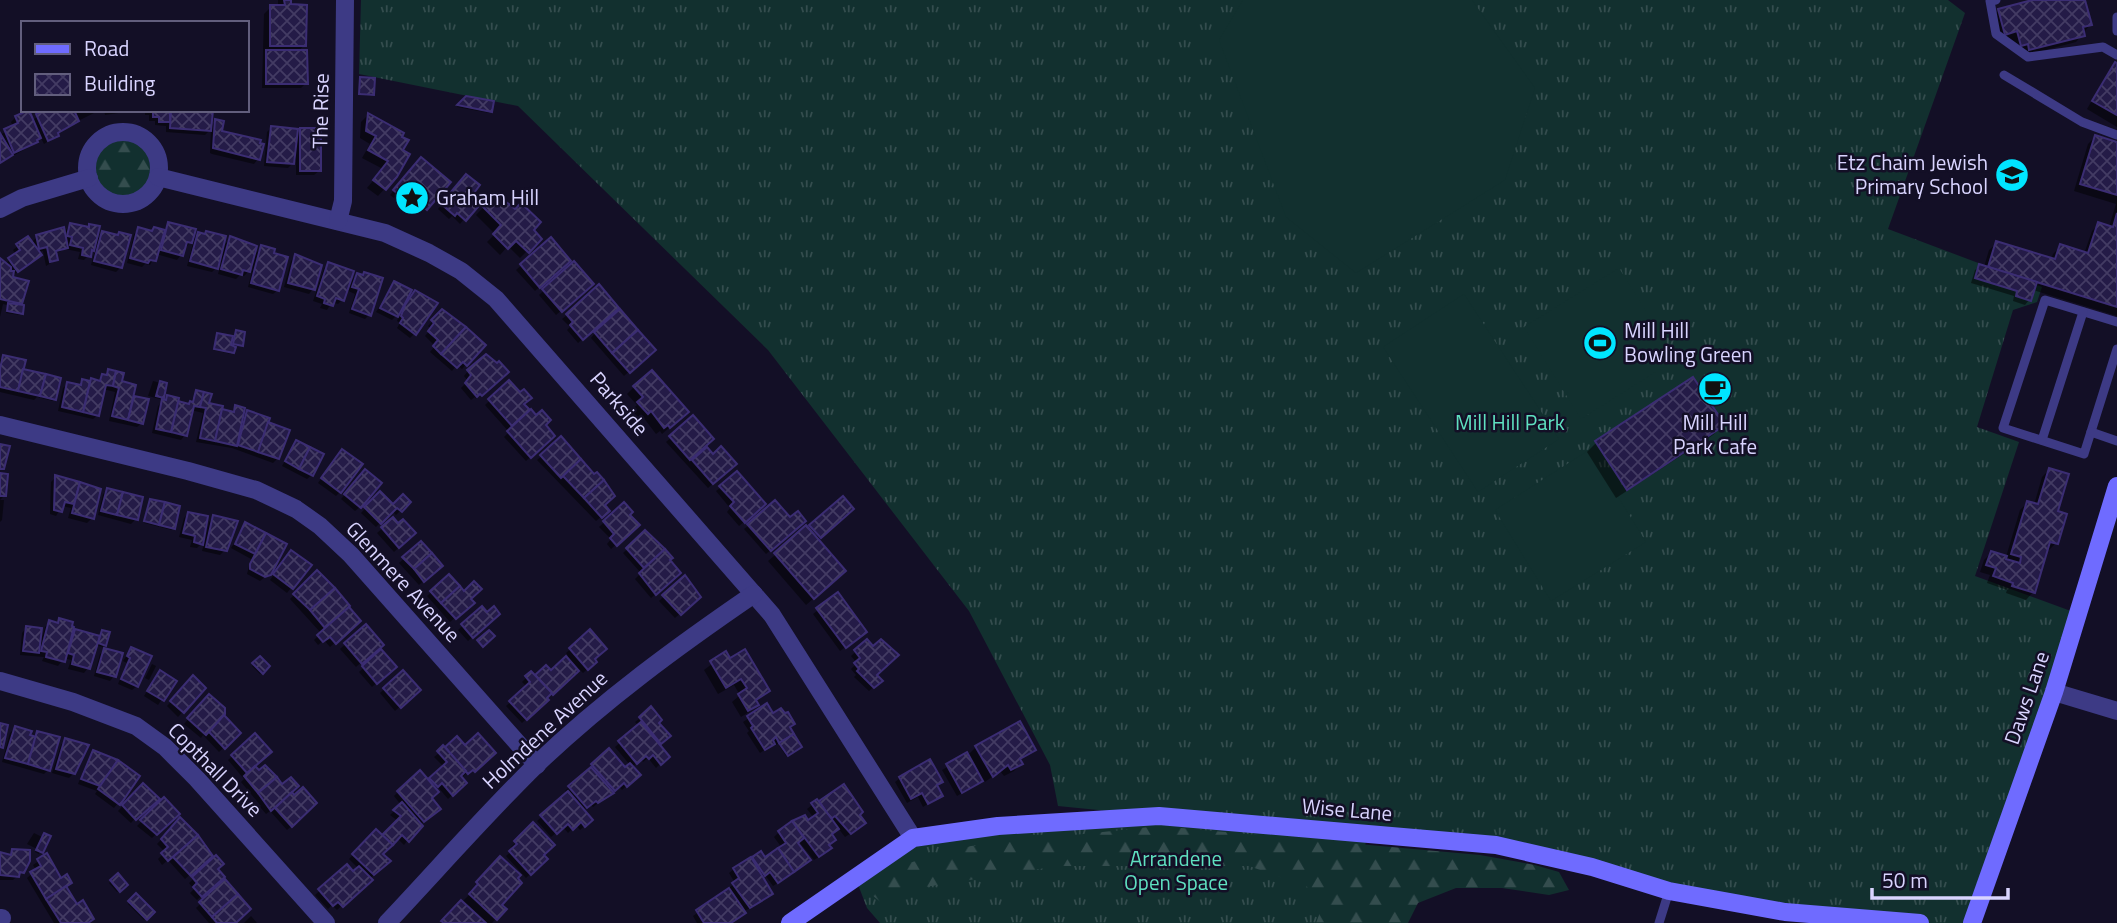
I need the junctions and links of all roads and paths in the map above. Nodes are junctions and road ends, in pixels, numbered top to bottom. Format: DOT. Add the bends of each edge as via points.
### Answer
graph roads {
  1 [pos="345,0"];
  2 [pos="1996,0"];
  3 [pos="2117,18"];
  4 [pos="2117,31"];
  5 [pos="2117,55"];
  6 [pos="2004,75"];
  7 [pos="2117,135"];
  8 [pos="158,177"];
  9 [pos="89,178"];
  10 [pos="0,209"];
  11 [pos="338,221"];
  12 [pos="2083,312"];
  13 [pos="2117,322"];
  14 [pos="2117,349"];
  15 [pos="0,425"];
  16 [pos="2091,432"];
  17 [pos="2042,440"];
  18 [pos="2117,441"];
  19 [pos="2117,486"];
  20 [pos="754,594"];
  21 [pos="0,681"];
  22 [pos="2054,692"];
  23 [pos="2117,711"];
  24 [pos="537,765"];
  25 [pos="914,838"];
  26 [pos="1669,891"];
  27 [pos="326,923"];
  28 [pos="387,923"];
  29 [pos="790,923"];
  30 [pos="1659,923"];
  31 [pos="1920,923"];
  32 [pos="1972,923"];
  1 -- 11 [label="street, The Rise" via="343,201"];
  2 -- 5 [label="lane" via="1990,1 1996,34 2028,57 2103,47"];
  3 -- 4 [label="lane"];
  6 -- 7 [label="lane" via="2082,122"];
  8 -- 9 [label="street" via="147,195 118,204 100,195"];
  8 -- 9 [label="street" via="159,166 150,144 140,136 117,133 106,137 90,155"];
  8 -- 11 [label="street, Parkside"];
  9 -- 10 [label="street"];
  11 -- 20 [label="street, Parkside" via="385,233 429,253 496,299"];
  12 -- 13 [label="lane"];
  12 -- 17 [label="lane"];
  12 -- 17 [label="lane" via="2045,300 2003,428"];
  14 -- 16 [label="lane"];
  15 -- 24 [label="street, Glenmere Avenue" via="200,474 256,490 296,509 351,555"];
  16 -- 17 [label="lane" via="2084,454"];
  16 -- 18 [label="lane"];
  19 -- 22 [label="street, Daws Lane"];
  20 -- 24 [label="street, Holmdene Avenue" via="624,687"];
  20 -- 25 [label="street, Parkside" via="772,615"];
  21 -- 27 [label="street, Copthall Drive" via="73,702 136,726 156,740"];
  22 -- 23 [label="street"];
  22 -- 32 [label="street, Daws Lane"];
  24 -- 28 [label="street, Holmdene Avenue"];
  25 -- 26 [label="street, Wise Lane" via="1159,816 1496,845"];
  25 -- 29 [label="street, Wise Lane"];
  26 -- 30 [label="lane"];
  26 -- 31 [label="street, Wise Lane" via="1785,912"];
}
